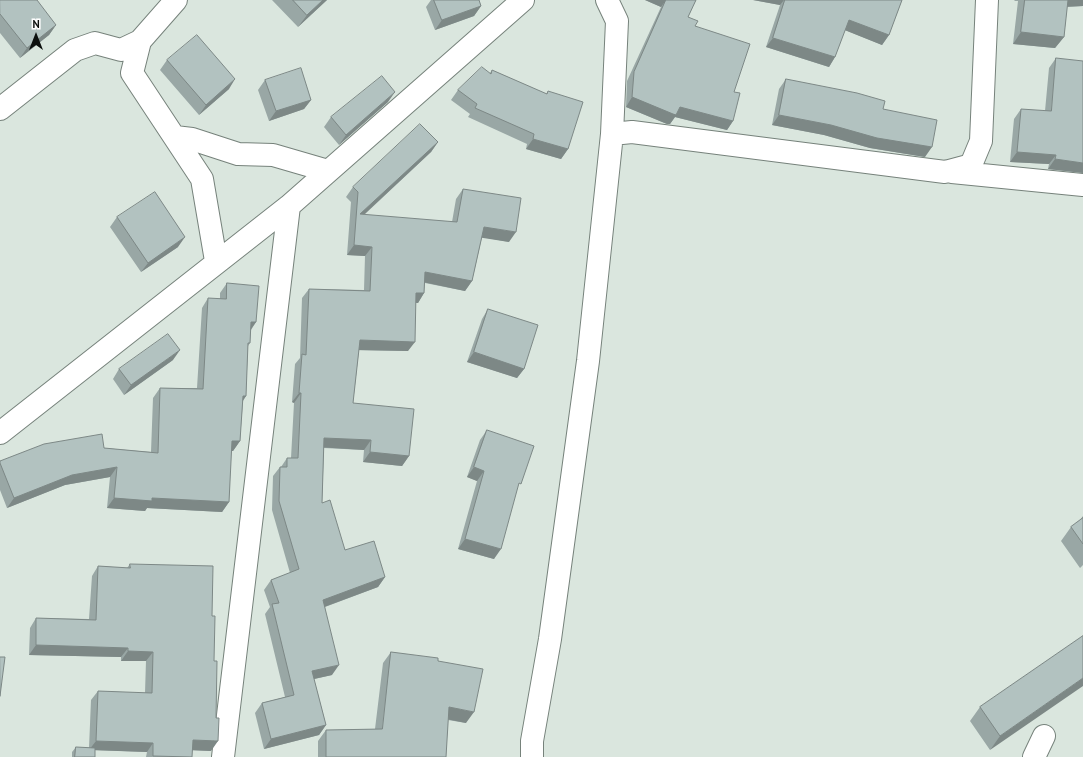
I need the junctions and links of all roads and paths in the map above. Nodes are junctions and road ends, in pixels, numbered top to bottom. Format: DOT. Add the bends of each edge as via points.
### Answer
graph roads {
  1 [pos="176,0"];
  2 [pos="523,0"];
  3 [pos="607,0"];
  4 [pos="987,0"];
  5 [pos="131,46"];
  6 [pos="0,109"];
  7 [pos="612,134"];
  8 [pos="175,137"];
  9 [pos="328,171"];
  10 [pos="945,172"];
  11 [pos="1083,185"];
  12 [pos="289,206"];
  13 [pos="216,261"];
  14 [pos="0,433"];
  15 [pos="1044,736"];
  16 [pos="222,757"];
  17 [pos="532,757"];
  18 [pos="1034,757"];
  1 -- 5 [label="street"];
  2 -- 9 [label="street"];
  3 -- 7 [label="street" via="617,21"];
  4 -- 10 [label="street" via="981,141 971,165"];
  5 -- 6 [label="street" via="95,43 75,50"];
  5 -- 8 [label="street" via="132,73"];
  7 -- 10 [label="street" via="632,132"];
  7 -- 17 [label="street" via="588,361 550,639 532,741"];
  8 -- 9 [label="street" via="192,139 238,154 273,155"];
  8 -- 13 [label="street" via="202,179"];
  9 -- 12 [label="street"];
  10 -- 11 [label="street"];
  12 -- 13 [label="street"];
  12 -- 16 [label="street"];
  13 -- 14 [label="street"];
  15 -- 18 [label="street"];
}
